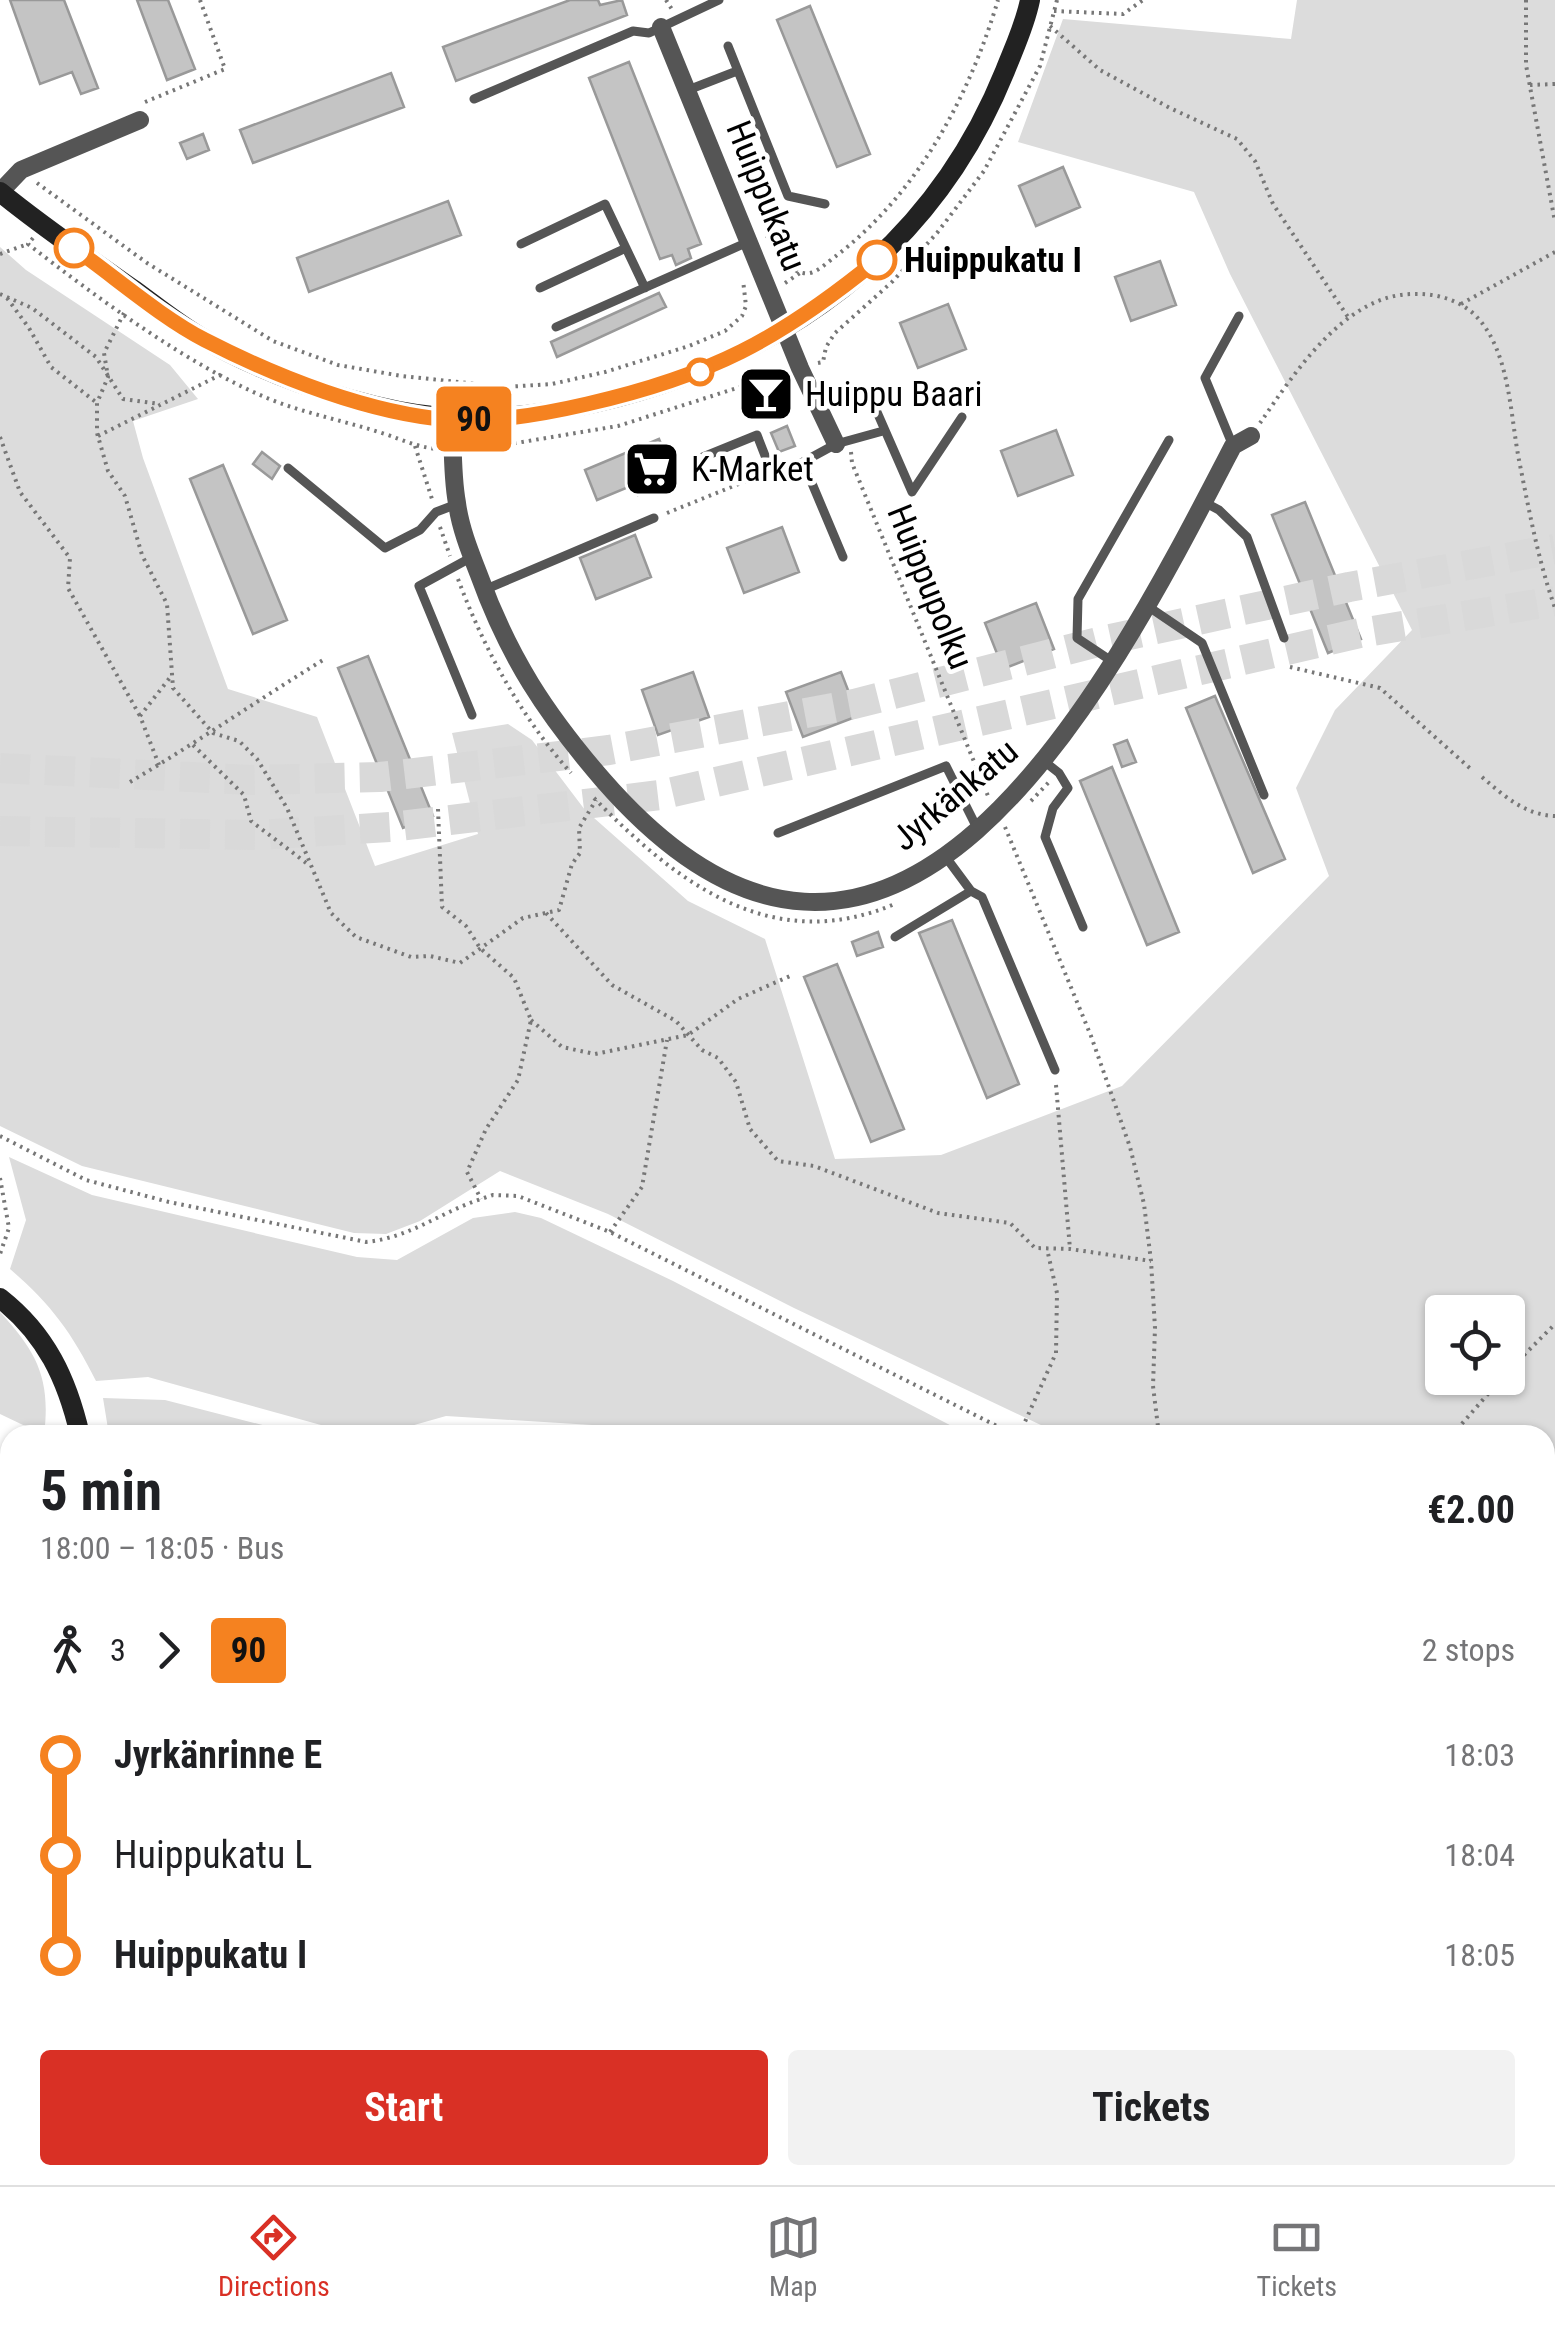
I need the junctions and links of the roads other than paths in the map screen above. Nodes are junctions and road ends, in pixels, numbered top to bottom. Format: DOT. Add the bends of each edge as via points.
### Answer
graph roads {
  1 [pos="719,0"];
  2 [pos="1030,0"];
  3 [pos="700,4"];
  4 [pos="661,27"];
  5 [pos="728,46"];
  6 [pos="738,70"];
  7 [pos="688,90"];
  8 [pos="474,99"];
  9 [pos="137,113"];
  10 [pos="0,192"];
  11 [pos="825,204"];
  12 [pos="521,244"];
  13 [pos="739,246"];
  14 [pos="626,248"];
  15 [pos="540,288"];
  16 [pos="644,288"];
  17 [pos="1238,316"];
  18 [pos="556,327"];
  19 [pos="786,329"];
  20 [pos="870,396"];
  21 [pos="962,417"];
  22 [pos="452,420"];
  23 [pos="883,431"];
  24 [pos="1251,436"];
  25 [pos="1169,440"];
  26 [pos="843,442"];
  27 [pos="1233,446"];
  28 [pos="698,459"];
  29 [pos="803,462"];
  30 [pos="288,468"];
  31 [pos="1204,502"];
  32 [pos="456,504"];
  33 [pos="654,518"];
  34 [pos="472,557"];
  35 [pos="843,557"];
  36 [pos="484,590"];
  37 [pos="1146,605"];
  38 [pos="1284,638"];
  39 [pos="1113,662"];
  40 [pos="472,715"];
  41 [pos="1052,767"];
  42 [pos="1264,795"];
  43 [pos="985,832"];
  44 [pos="778,833"];
  45 [pos="944,856"];
  46 [pos="971,892"];
  47 [pos="1084,927"];
  48 [pos="895,937"];
  49 [pos="1056,1070"];
  50 [pos="0,1298"];
  51 [pos="78,1425"];
  1 -- 3 [label="lane"];
  2 -- 19 [label="street" via="989,112 945,181 881,257"];
  3 -- 4 [label="lane"];
  4 -- 7 [label="street, Huippukatu"];
  4 -- 8 [label="lane" via="633,31"];
  5 -- 6 [label="lane"];
  6 -- 7 [label="lane"];
  6 -- 11 [label="lane" via="788,196"];
  7 -- 13 [label="street, Huippukatu"];
  9 -- 10 [label="street" via="21,170"];
  10 -- 22 [label="street" via="201,338 339,395"];
  12 -- 14 [label="lane" via="606,204"];
  13 -- 16 [label="lane"];
  13 -- 19 [label="street, Huippukatu"];
  14 -- 15 [label="lane"];
  14 -- 16 [label="lane"];
  16 -- 18 [label="lane"];
  17 -- 27 [label="lane" via="1205,378"];
  19 -- 22 [label="street" via="744,353 636,393 556,411"];
  19 -- 26 [label="street, Huippukatu"];
  20 -- 23 [label="lane"];
  21 -- 23 [label="lane" via="912,492"];
  22 -- 32 [label="street, Jyrkänkatu"];
  23 -- 26 [label="lane"];
  24 -- 27 [label="street"];
  25 -- 39 [label="lane" via="1078,599 1078,638"];
  26 -- 29 [label="lane"];
  27 -- 31 [label="street, Jyrkänkatu"];
  28 -- 29 [label="lane" via="757,435 771,471"];
  29 -- 35 [label="lane"];
  30 -- 32 [label="lane" via="385,548"];
  31 -- 37 [label="street, Jyrkänkatu"];
  31 -- 38 [label="lane" via="1247,537"];
  32 -- 34 [label="street, Jyrkänkatu"];
  33 -- 36 [label="lane"];
  34 -- 36 [label="street, Jyrkänkatu"];
  34 -- 40 [label="lane" via="419,586"];
  36 -- 45 [label="street, Jyrkänkatu" via="527,682 557,727 624,803 700,866 770,899 816,903 895,886"];
  37 -- 39 [label="street, Jyrkänkatu"];
  37 -- 42 [label="lane" via="1202,643"];
  39 -- 41 [label="street, Jyrkänkatu"];
  41 -- 43 [label="street, Jyrkänkatu"];
  41 -- 47 [label="lane" via="1068,788 1053,808 1045,837"];
  43 -- 44 [label="lane" via="946,766"];
  43 -- 45 [label="street, Jyrkänkatu"];
  45 -- 46 [label="lane"];
  46 -- 48 [label="lane"];
  46 -- 49 [label="lane" via="982,897"];
  50 -- 51 [label="street" via="54,1359"];
}
